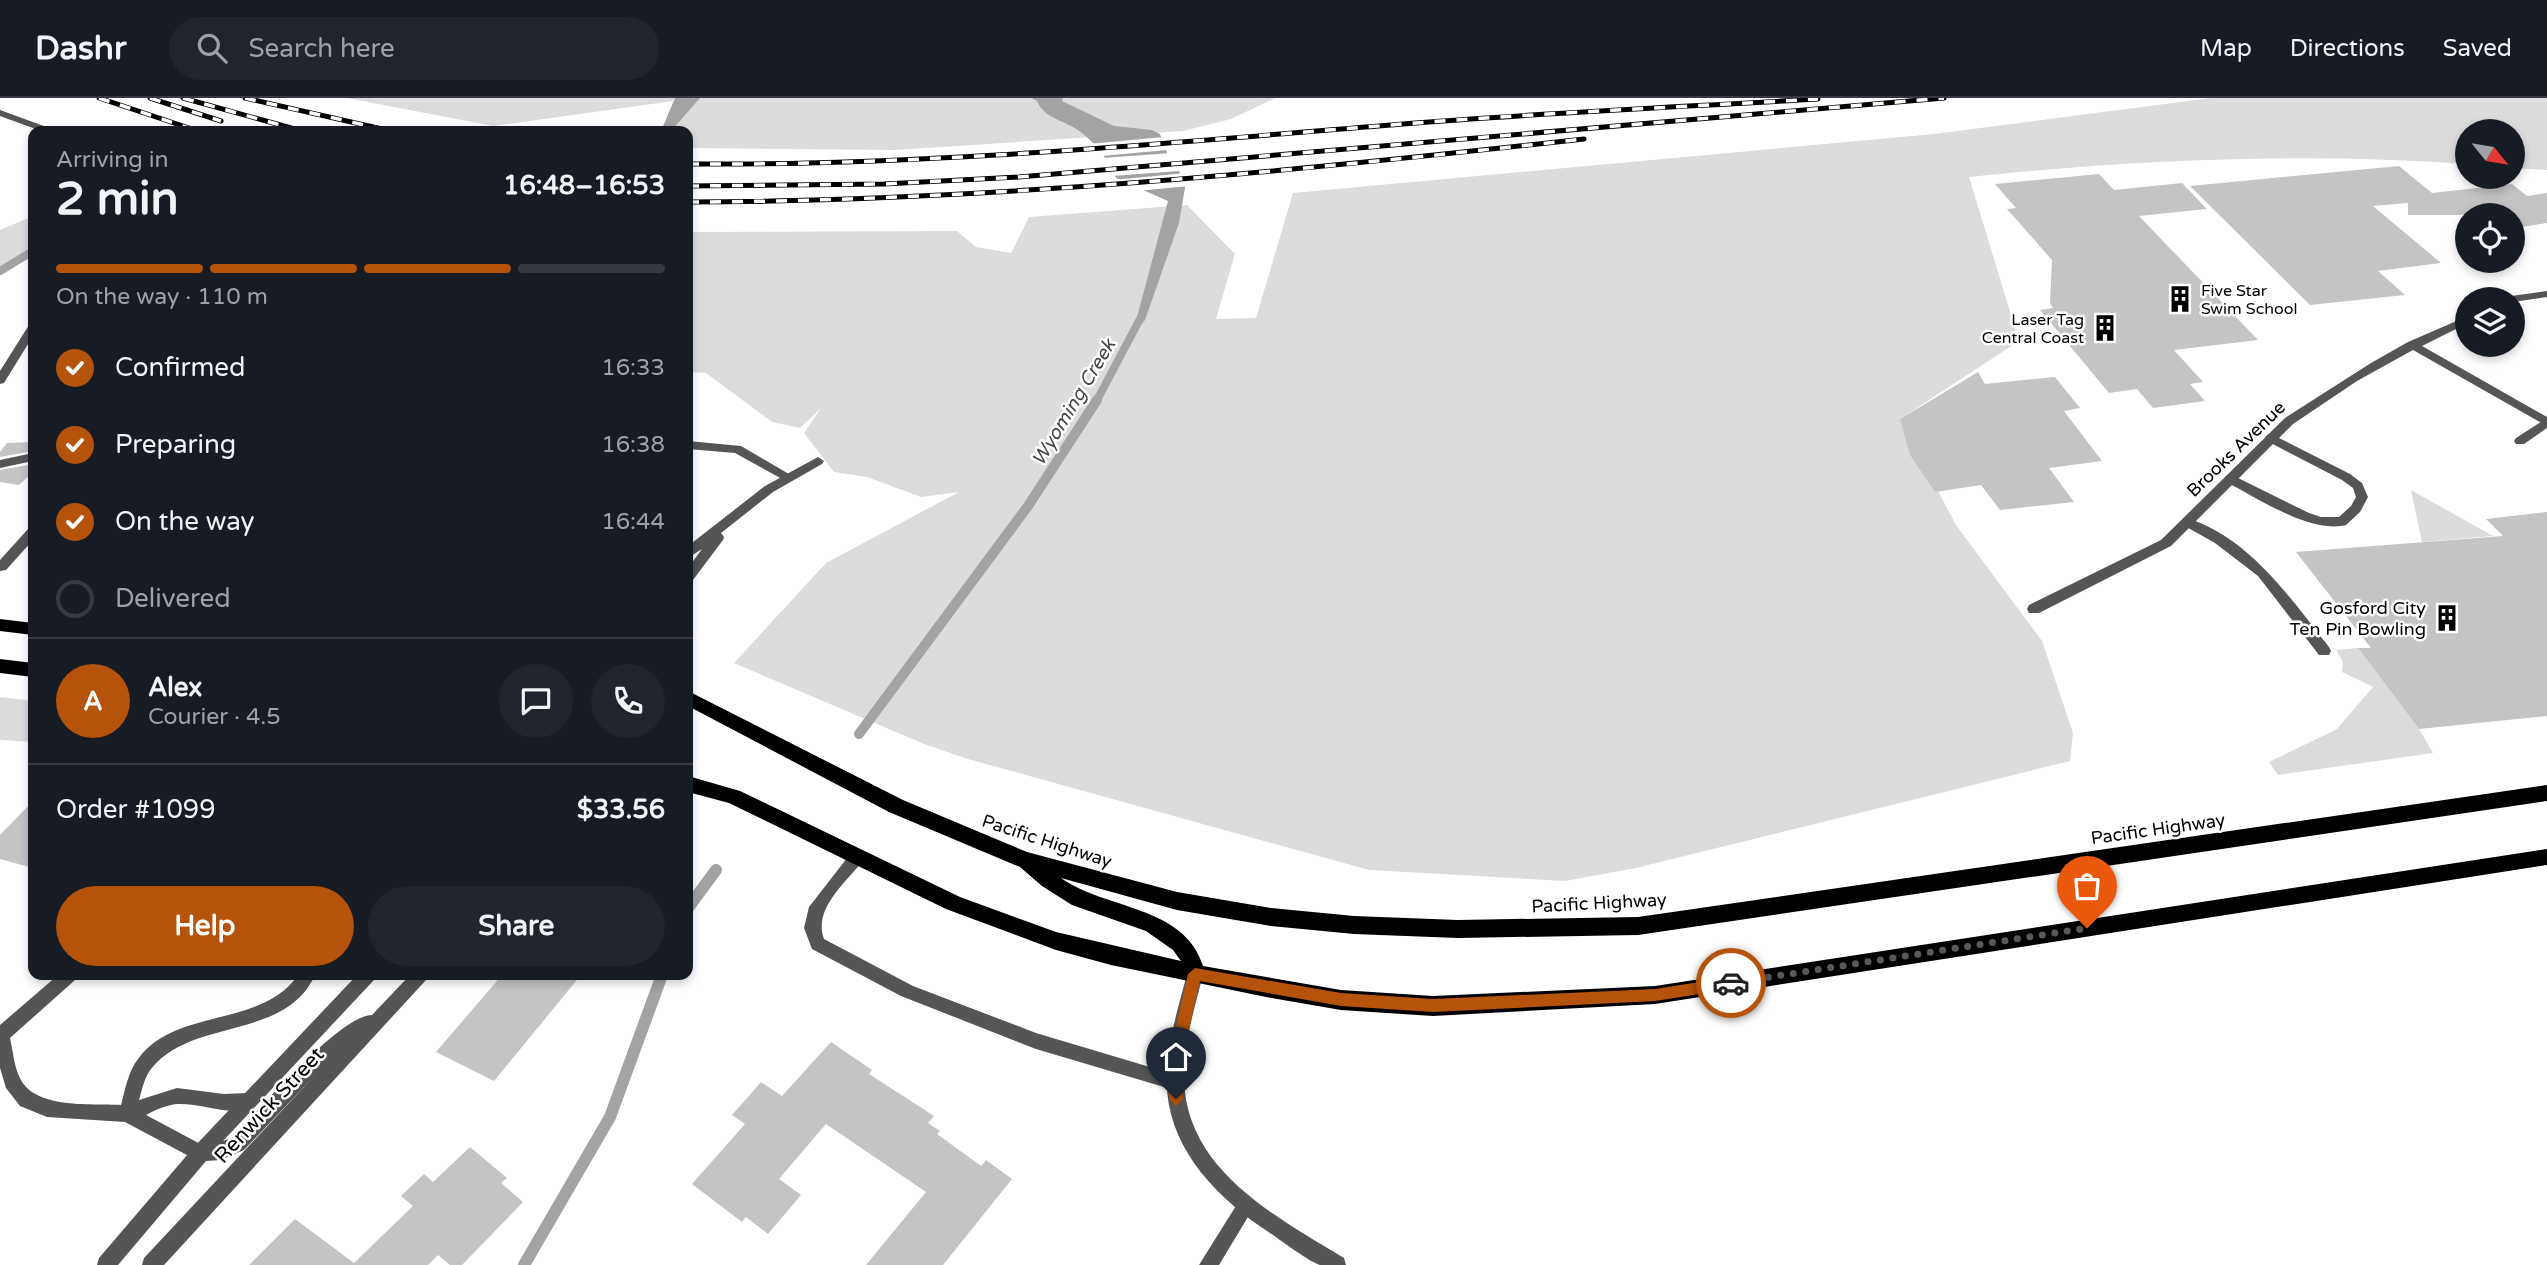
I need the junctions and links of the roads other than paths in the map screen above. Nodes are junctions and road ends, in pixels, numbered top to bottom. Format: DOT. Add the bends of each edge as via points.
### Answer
graph roads {
  1 [pos="0,113"];
  2 [pos="35,126"];
  3 [pos="2547,294"];
  4 [pos="2525,297"];
  5 [pos="2455,325"];
  6 [pos="28,335"];
  7 [pos="2412,345"];
  8 [pos="0,380"];
  9 [pos="2547,422"];
  10 [pos="2271,438"];
  11 [pos="2520,441"];
  12 [pos="693,445"];
  13 [pos="28,458"];
  14 [pos="818,461"];
  15 [pos="0,464"];
  16 [pos="788,477"];
  17 [pos="2230,479"];
  18 [pos="737,515"];
  19 [pos="2187,522"];
  20 [pos="28,537"];
  21 [pos="693,549"];
  22 [pos="1,567"];
  23 [pos="693,571"];
  24 [pos="2034,610"];
  25 [pos="0,625"];
  26 [pos="28,628"];
  27 [pos="2324,651"];
  28 [pos="0,666"];
  29 [pos="28,669"];
  30 [pos="693,701"];
  31 [pos="693,785"];
  32 [pos="2547,793"];
  33 [pos="2547,857"];
  34 [pos="856,858"];
  35 [pos="1024,860"];
  36 [pos="1195,974"];
  37 [pos="63,980"];
  38 [pos="305,980"];
  39 [pos="363,980"];
  40 [pos="415,980"];
  41 [pos="386,1012"];
  42 [pos="0,1035"];
  43 [pos="1174,1082"];
  44 [pos="248,1101"];
  45 [pos="127,1114"];
  46 [pos="200,1153"];
  47 [pos="1245,1206"];
  48 [pos="106,1265"];
  49 [pos="150,1265"];
  50 [pos="1208,1265"];
  51 [pos="1338,1265"];
  1 -- 2 [label="street"];
  3 -- 4 [label="street"];
  5 -- 7 [label="street, Brooks Avenue"];
  6 -- 8 [label="street"];
  7 -- 9 [label="street"];
  7 -- 10 [label="street, Brooks Avenue" via="2312,404"];
  9 -- 11 [label="street"];
  10 -- 17 [label="street, Brooks Avenue"];
  10 -- 17 [label="street" via="2358,486 2362,497 2356,509 2342,522 2321,521"];
  12 -- 16 [label="street" via="737,449"];
  13 -- 15 [label="street"];
  14 -- 16 [label="street"];
  16 -- 18 [label="street"];
  17 -- 19 [label="street, Brooks Avenue"];
  18 -- 21 [label="street"];
  18 -- 23 [label="street"];
  19 -- 24 [label="street, Brooks Avenue" via="2166,543"];
  19 -- 27 [label="street" via="2263,573"];
  20 -- 22 [label="street"];
  25 -- 26 [label="main road"];
  28 -- 29 [label="main road"];
  30 -- 35 [label="main road, Pacific Highway" via="906,811"];
  31 -- 34 [label="main road" via="733,796"];
  32 -- 35 [label="main road, Pacific Highway" via="1638,926 1458,929 1271,917 1177,901"];
  33 -- 36 [label="main road" via="1655,995 1433,1006 1341,1000"];
  34 -- 36 [label="main road" via="953,903 1056,941"];
  34 -- 43 [label="street" via="817,907 812,928 818,944 907,991 1035,1041"];
  35 -- 36 [label="main road" via="1065,892 1170,935 1189,954"];
  36 -- 43 [label="street"];
  37 -- 42 [label="street"];
  38 -- 45 [label="street" via="282,1003 172,1042 152,1055 143,1065"];
  39 -- 44 [label="street, Renwick Street"];
  40 -- 41 [label="street, Renwick Street"];
  41 -- 46 [label="street" via="333,1045 238,1143"];
  41 -- 49 [label="street, Renwick Street"];
  42 -- 45 [label="street" via="12,1082 26,1100 56,1111"];
  43 -- 47 [label="street" via="1189,1141"];
  44 -- 45 [label="street" via="177,1096"];
  44 -- 46 [label="street, Renwick Street"];
  45 -- 46 [label="street"];
  46 -- 48 [label="street, Renwick Street"];
  47 -- 50 [label="street"];
  47 -- 51 [label="street"];
}
